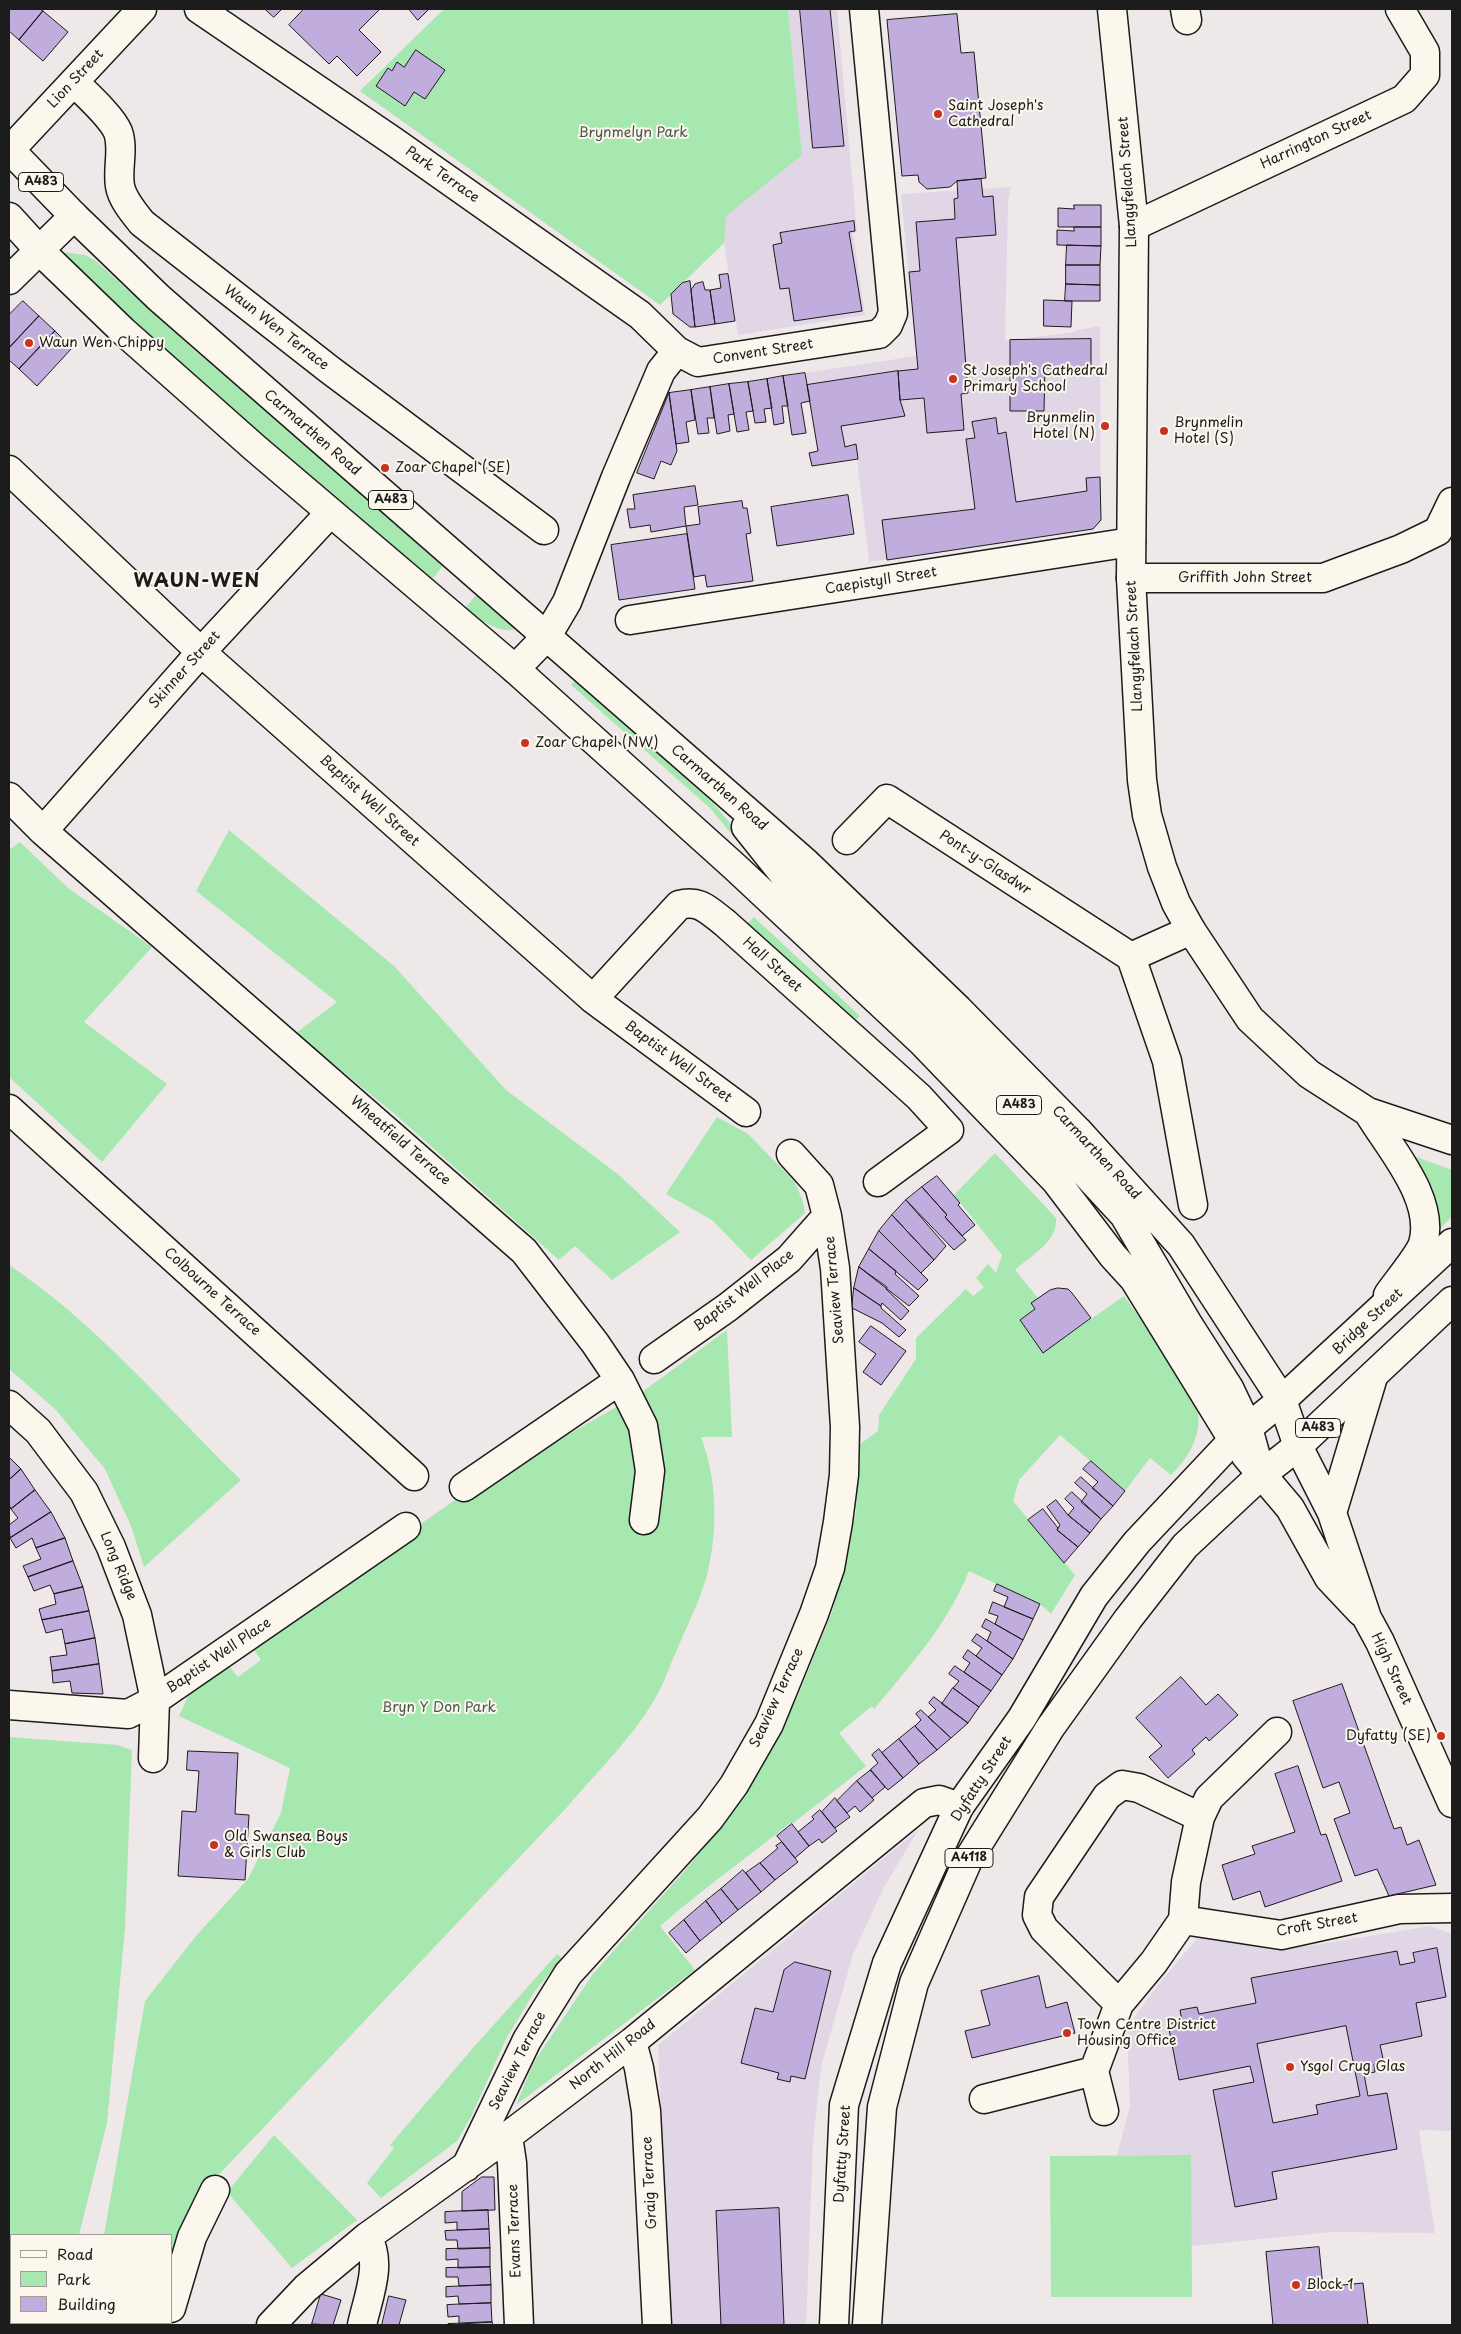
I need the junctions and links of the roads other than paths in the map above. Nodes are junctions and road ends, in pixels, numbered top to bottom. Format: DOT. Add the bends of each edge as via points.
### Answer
graph roads {
  1 [pos="142,9"];
  2 [pos="199,9"];
  3 [pos="864,9"];
  4 [pos="1112,9"];
  5 [pos="1400,9"];
  6 [pos="74,82"];
  7 [pos="9,149"];
  8 [pos="74,216"];
  9 [pos="9,217"];
  10 [pos="1134,226"];
  11 [pos="39,250"];
  12 [pos="9,280"];
  13 [pos="677,351"];
  14 [pos="9,470"];
  15 [pos="1452,502"];
  16 [pos="330,512"];
  17 [pos="544,530"];
  18 [pos="1131,542"];
  19 [pos="1131,578"];
  20 [pos="630,620"];
  21 [pos="547,636"];
  22 [pos="201,652"];
  23 [pos="515,669"];
  24 [pos="712,782"];
  25 [pos="9,798"];
  26 [pos="43,831"];
  27 [pos="847,840"];
  28 [pos="1191,930"];
  29 [pos="1132,957"];
  30 [pos="593,999"];
  31 [pos="9,1109"];
  32 [pos="746,1112"];
  33 [pos="1368,1112"];
  34 [pos="1452,1140"];
  35 [pos="792,1154"];
  36 [pos="878,1182"];
  37 [pos="1193,1205"];
  38 [pos="827,1216"];
  39 [pos="1452,1243"];
  40 [pos="1452,1301"];
  41 [pos="1373,1318"];
  42 [pos="654,1358"];
  43 [pos="1373,1377"];
  44 [pos="620,1380"];
  45 [pos="1282,1400"];
  46 [pos="9,1405"];
  47 [pos="1241,1434"];
  48 [pos="1298,1446"];
  49 [pos="1260,1475"];
  50 [pos="414,1476"];
  51 [pos="464,1488"];
  52 [pos="1332,1513"];
  53 [pos="644,1520"];
  54 [pos="406,1527"];
  55 [pos="1367,1618"];
  56 [pos="155,1700"];
  57 [pos="9,1705"];
  58 [pos="1277,1732"];
  59 [pos="153,1758"];
  60 [pos="1452,1803"];
  61 [pos="960,1807"];
  62 [pos="1200,1816"];
  63 [pos="1452,1908"];
  64 [pos="1183,1920"];
  65 [pos="1119,2004"];
  66 [pos="632,2042"];
  67 [pos="1094,2071"];
  68 [pos="984,2099"];
  69 [pos="1104,2112"];
  70 [pos="508,2136"];
  71 [pos="466,2167"];
  72 [pos="215,2190"];
  73 [pos="367,2237"];
  74 [pos="172,2305"];
  75 [pos="271,2325"];
  76 [pos="362,2325"];
  77 [pos="518,2325"];
  78 [pos="657,2325"];
  79 [pos="834,2325"];
  80 [pos="867,2325"];
  1 -- 6 [label="street, Lion Street"];
  2 -- 13 [label="street, Park Terrace" via="640,315"];
  3 -- 13 [label="street, Convent Street" via="893,313 888,325 879,334 698,362"];
  4 -- 10 [label="street, Llangyfelach Street"];
  5 -- 10 [label="street, Harrington Street" via="1425,52 1425,75 1404,99"];
  6 -- 7 [label="street, Lion Street"];
  6 -- 17 [label="street, Waun Wen Terrace" via="118,132 120,187 142,223 322,364"];
  7 -- 8 [label="street, Carmarthen Road / A483"];
  8 -- 11 [label="street"];
  8 -- 21 [label="street, Carmarthen Road / A483" via="159,298"];
  9 -- 11 [label="street, A483"];
  10 -- 18 [label="street, Llangyfelach Street"];
  11 -- 12 [label="street"];
  11 -- 16 [label="street, A483" via="123,331"];
  13 -- 21 [label="street" via="661,371 567,602"];
  14 -- 22 [label="street, Baptist Well Street"];
  15 -- 19 [label="street, Griffith John Street" via="1438,531 1401,549 1323,578"];
  16 -- 22 [label="street, Skinner Street"];
  16 -- 23 [label="street, A483"];
  18 -- 19 [label="street, Llangyfelach Street"];
  18 -- 20 [label="street, Caepistyll Street"];
  19 -- 28 [label="street, Llangyfelach Street" via="1146,815 1176,903"];
  21 -- 23 [label="street"];
  21 -- 24 [label="street, Carmarthen Road / A483"];
  22 -- 26 [label="street, Skinner Street"];
  22 -- 30 [label="street, Baptist Well Street"];
  23 -- 47 [label="street, A483" via="735,866 922,1042 1056,1181 1134,1279"];
  24 -- 45 [label="street, Carmarthen Road / A483" via="805,862 958,1009 1077,1130 1181,1245"];
  24 -- 47 [label="street, A483" via="789,881 897,982 1124,1215 1229,1388"];
  25 -- 26 [label="street, Wheatfield Terrace"];
  26 -- 44 [label="street, Wheatfield Terrace" via="524,1251"];
  27 -- 29 [label="street, Pont-y-Glasdwr" via="887,799"];
  28 -- 29 [label="street"];
  28 -- 33 [label="street, Llangyfelach Street" via="1250,1019 1309,1074"];
  29 -- 37 [label="street" via="1167,1061"];
  30 -- 32 [label="street, Baptist Well Street"];
  30 -- 36 [label="street, Hall Street" via="679,905 695,903 725,923 920,1097 949,1130"];
  31 -- 50 [label="street, Colbourne Terrace"];
  33 -- 34 [label="street, Llangyfelach Street"];
  33 -- 41 [label="street" via="1409,1174 1424,1210 1423,1244"];
  35 -- 38 [label="street, Seaview Terrace" via="819,1185"];
  38 -- 42 [label="street, Baptist Well Place" via="789,1259 728,1307"];
  38 -- 71 [label="street, Seaview Terrace" via="835,1268 845,1427 844,1475 830,1568 814,1614 769,1724 734,1785 710,1818 568,1974 527,2040"];
  39 -- 41 [label="street, Bridge Street"];
  40 -- 43 [label="street, A483"];
  41 -- 45 [label="street, Bridge Street"];
  43 -- 48 [label="street, A483"];
  43 -- 52 [label="street"];
  44 -- 51 [label="street"];
  44 -- 53 [label="street, Wheatfield Terrace" via="643,1426 650,1471"];
  45 -- 47 [label="street, Dyfatty Street / A4118"];
  45 -- 48 [label="street, Carmarthen Road"];
  46 -- 56 [label="street, Long Ridge" via="38,1431 84,1492 108,1540 138,1615"];
  47 -- 49 [label="street, A483"];
  47 -- 61 [label="street, Dyfatty Street / A4118" via="1137,1542 1094,1596 1022,1718"];
  48 -- 49 [label="street, A483"];
  48 -- 52 [label="street, Carmarthen Road"];
  49 -- 55 [label="street" via="1290,1508 1329,1578"];
  49 -- 80 [label="street, A4118" via="1185,1546 1128,1619 1050,1728 968,1860 914,1983 882,2107"];
  52 -- 55 [label="street, Carmarthen Road"];
  54 -- 56 [label="street, Baptist Well Place"];
  55 -- 60 [label="street, High Street"];
  56 -- 57 [label="street, Baptist Well Place" via="128,1714"];
  56 -- 59 [label="street, Long Ridge"];
  58 -- 62 [label="street" via="1209,1798"];
  61 -- 66 [label="street, North Hill Road" via="938,1800 924,1803"];
  61 -- 79 [label="street, Dyfatty Street / A4118" via="887,1963 844,2105"];
  62 -- 64 [label="street" via="1186,1882"];
  62 -- 65 [label="street" via="1139,1788 1122,1786 1107,1796 1039,1897 1037,1915 1044,1929"];
  63 -- 64 [label="street, Croft Street" via="1399,1909 1281,1935"];
  64 -- 65 [label="street"];
  65 -- 67 [label="street"];
  66 -- 70 [label="street, North Hill Road"];
  66 -- 78 [label="street, Graig Terrace" via="646,2112"];
  67 -- 68 [label="street"];
  67 -- 69 [label="street"];
  70 -- 71 [label="street, North Hill Road"];
  70 -- 77 [label="street, Evans Terrace" via="512,2163"];
  71 -- 73 [label="street, North Hill Road"];
  72 -- 74 [label="street" via="192,2237"];
  73 -- 75 [label="street, North Hill Road" via="306,2288"];
  73 -- 76 [label="street" via="374,2247 376,2260"];
}
